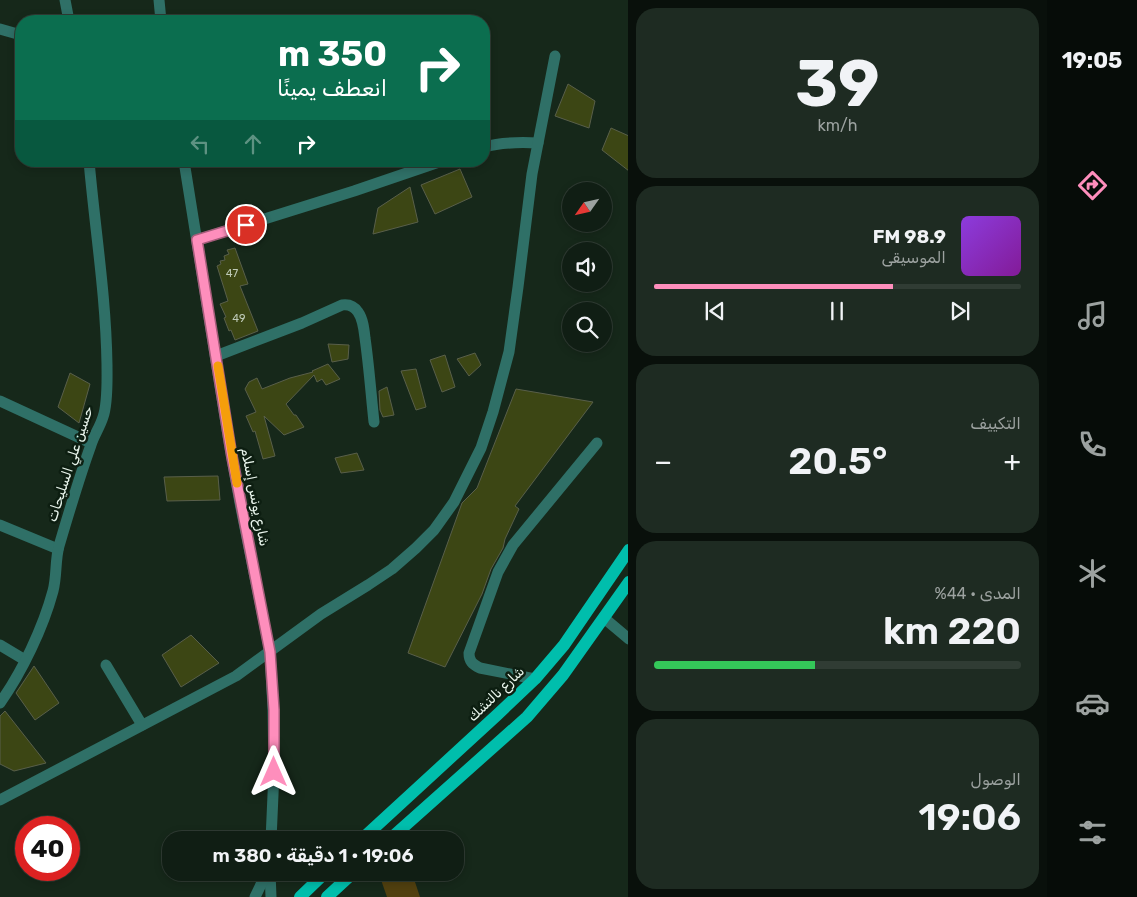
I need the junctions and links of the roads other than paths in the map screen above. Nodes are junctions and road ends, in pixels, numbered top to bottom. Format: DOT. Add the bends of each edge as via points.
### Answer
graph roads {
  1 [pos="65,0"];
  2 [pos="159,0"];
  3 [pos="68,15"];
  4 [pos="160,15"];
  5 [pos="0,29"];
  6 [pos="15,33"];
  7 [pos="555,56"];
  8 [pos="538,142"];
  9 [pos="490,146"];
  10 [pos="89,167"];
  11 [pos="185,167"];
  12 [pos="424,167"];
  13 [pos="197,240"];
  14 [pos="216,356"];
  15 [pos="0,401"];
  16 [pos="374,422"];
  17 [pos="91,443"];
  18 [pos="597,443"];
  19 [pos="0,525"];
  20 [pos="58,549"];
  21 [pos="628,550"];
  22 [pos="628,582"];
  23 [pos="604,618"];
  24 [pos="628,639"];
  25 [pos="0,645"];
  26 [pos="270,652"];
  27 [pos="26,660"];
  28 [pos="106,664"];
  29 [pos="535,679"];
  30 [pos="0,703"];
  31 [pos="142,725"];
  32 [pos="0,800"];
  33 [pos="272,825"];
  34 [pos="272,831"];
  35 [pos="274,831"];
  36 [pos="371,831"];
  37 [pos="399,831"];
  38 [pos="263,881"];
  39 [pos="269,881"];
  40 [pos="317,881"];
  41 [pos="344,881"];
  42 [pos="255,897"];
  43 [pos="271,897"];
  44 [pos="300,897"];
  45 [pos="327,897"];
  1 -- 3 [label="street"];
  2 -- 4 [label="street"];
  5 -- 6 [label="street"];
  7 -- 8 [label="street"];
  8 -- 9 [label="street"];
  8 -- 26 [label="street" via="509,352 481,448 454,502 434,530 392,569 321,614"];
  10 -- 17 [label="street, حسين علي السليحات" via="106,341 103,417"];
  11 -- 13 [label="street, شارع يونس إسلام"];
  12 -- 13 [label="street"];
  13 -- 14 [label="street, شارع يونس إسلام"];
  14 -- 16 [label="street" via="342,305 353,306 362,322"];
  14 -- 26 [label="street, شارع يونس إسلام"];
  15 -- 17 [label="street"];
  17 -- 20 [label="street, حسين علي السليحات"];
  18 -- 29 [label="street" via="513,545 498,572 469,653 472,664 480,668"];
  19 -- 20 [label="street"];
  20 -- 27 [label="street, حسين علي السليحات" via="54,589"];
  21 -- 29 [label="main road, شارع نالتشك" via="564,645"];
  22 -- 23 [label="main road"];
  23 -- 24 [label="street"];
  23 -- 37 [label="main road" via="563,675 527,717"];
  25 -- 27 [label="street"];
  26 -- 31 [label="street" via="236,676"];
  26 -- 33 [label="street, شارع يونس إسلام" via="274,710"];
  27 -- 30 [label="street, حسين علي السليحات"];
  28 -- 31 [label="street"];
  29 -- 36 [label="main road, شارع نالتشك"];
  31 -- 32 [label="street"];
  33 -- 34 [label="street, شارع يونس إسلام"];
  33 -- 35 [label="street"];
  38 -- 42 [label="street"];
  39 -- 43 [label="street"];
  40 -- 44 [label="main road"];
  41 -- 45 [label="main road"];
}
